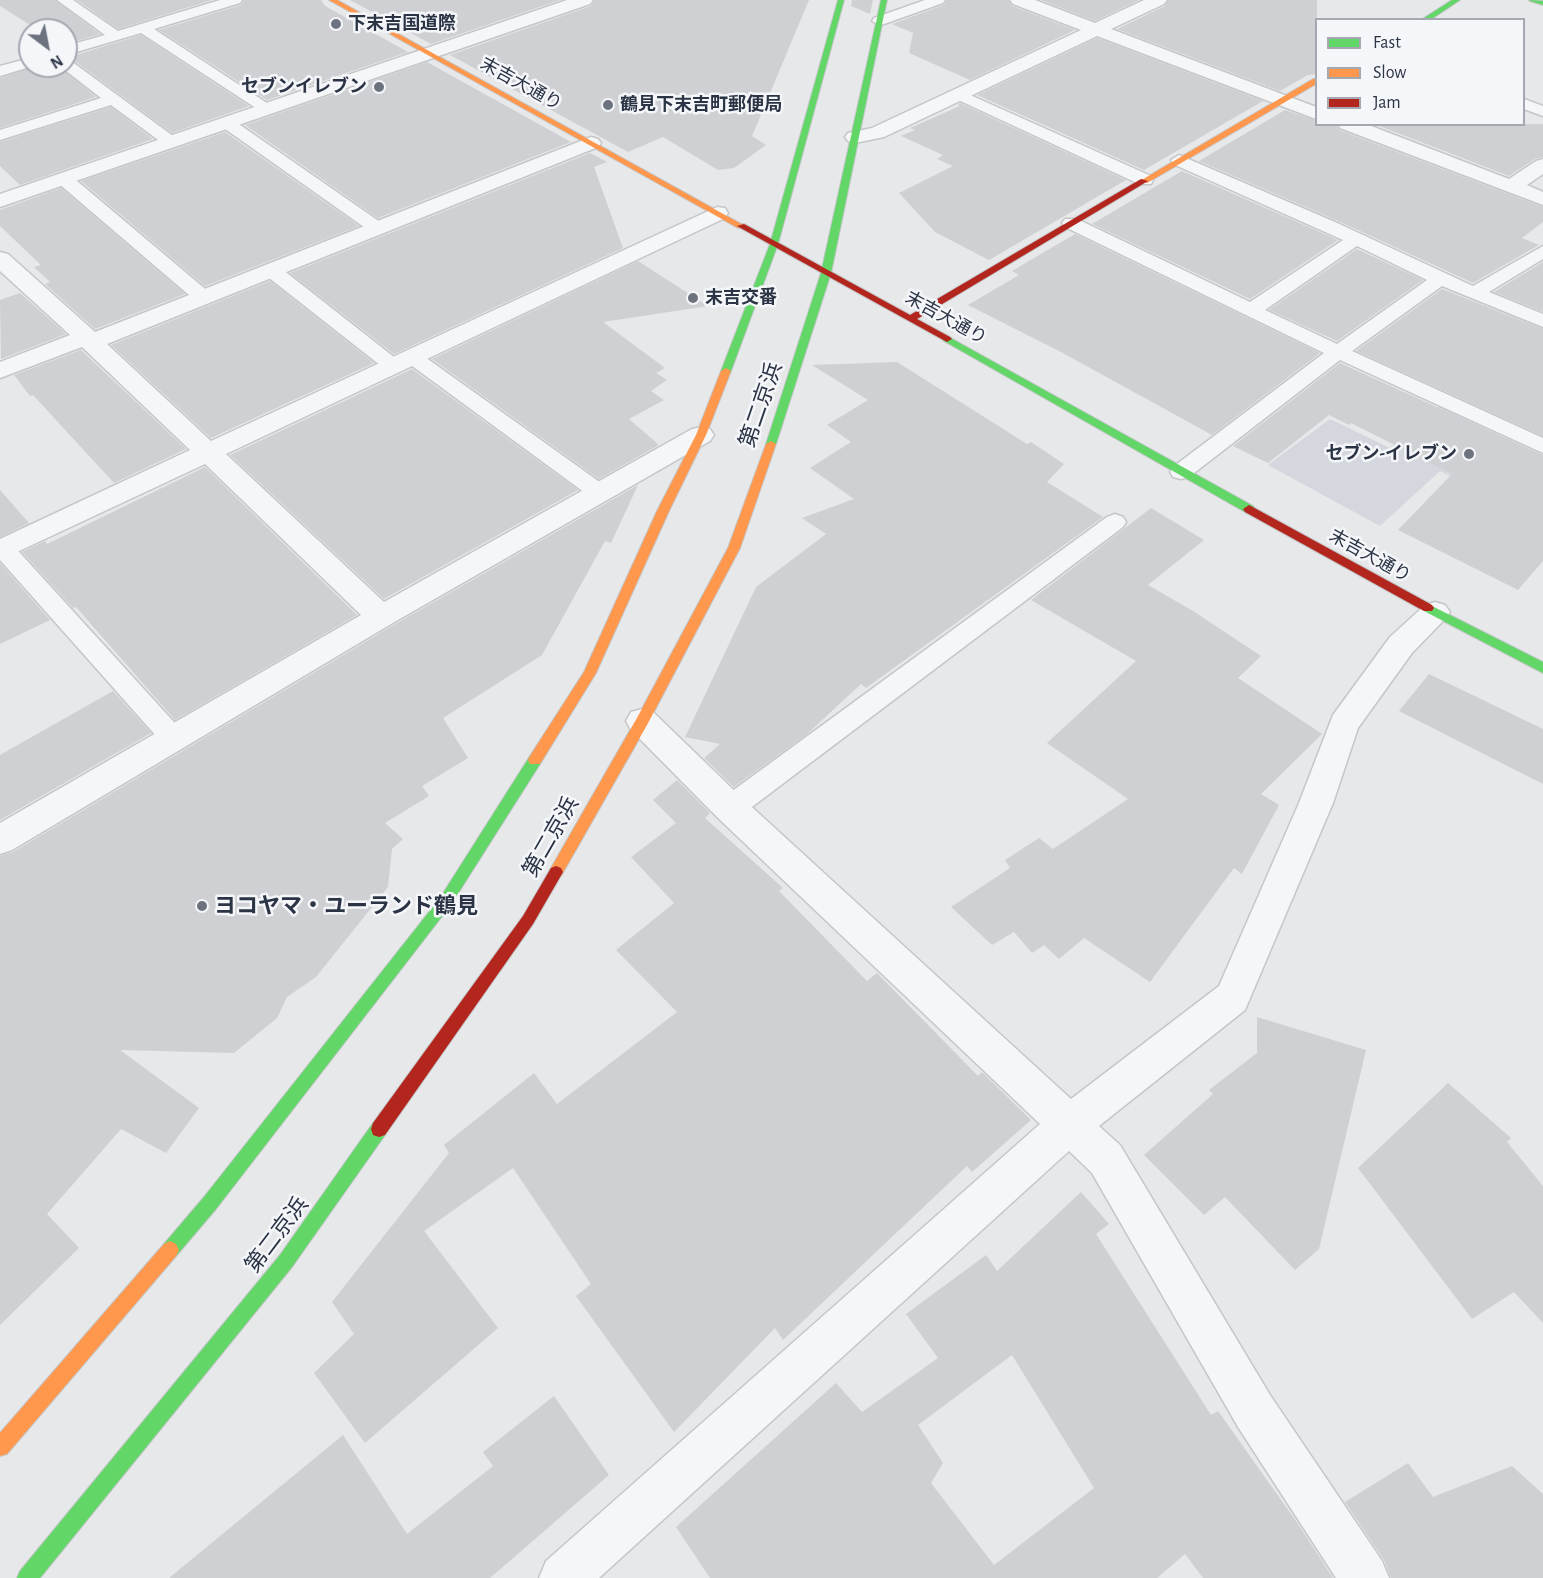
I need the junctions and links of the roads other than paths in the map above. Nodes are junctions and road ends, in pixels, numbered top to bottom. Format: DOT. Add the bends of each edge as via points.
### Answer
graph roads {
  1 [pos="64,0"];
  2 [pos="235,0"];
  3 [pos="332,0"];
  4 [pos="841,0"];
  5 [pos="884,0"];
  6 [pos="938,0"];
  7 [pos="1019,0"];
  8 [pos="1158,0"];
  9 [pos="1457,0"];
  10 [pos="1532,0"];
  11 [pos="577,1"];
  12 [pos="1543,3"];
  13 [pos="1427,18"];
  14 [pos="879,21"];
  15 [pos="143,28"];
  16 [pos="1097,30"];
  17 [pos="116,36"];
  18 [pos="78,47"];
  19 [pos="429,53"];
  20 [pos="18,66"];
  21 [pos="0,71"];
  22 [pos="78,72"];
  23 [pos="1315,82"];
  24 [pos="959,96"];
  25 [pos="113,99"];
  26 [pos="1283,100"];
  27 [pos="1525,104"];
  28 [pos="268,109"];
  29 [pos="1543,111"];
  30 [pos="1315,112"];
  31 [pos="227,123"];
  32 [pos="1352,126"];
  33 [pos="0,135"];
  34 [pos="855,136"];
  35 [pos="171,142"];
  36 [pos="591,143"];
  37 [pos="1179,160"];
  38 [pos="1543,165"];
  39 [pos="64,179"];
  40 [pos="1145,180"];
  41 [pos="1512,186"];
  42 [pos="1543,199"];
  43 [pos="0,201"];
  44 [pos="717,213"];
  45 [pos="1071,223"];
  46 [pos="377,228"];
  47 [pos="1356,239"];
  48 [pos="774,244"];
  49 [pos="1543,251"];
  50 [pos="3,268"];
  51 [pos="271,270"];
  52 [pos="826,273"];
  53 [pos="1440,279"];
  54 [pos="1474,293"];
  55 [pos="203,297"];
  56 [pos="1252,310"];
  57 [pos="911,318"];
  58 [pos="1543,321"];
  59 [pos="89,340"];
  60 [pos="1338,352"];
  61 [pos="402,361"];
  62 [pos="0,371"];
  63 [pos="701,435"];
  64 [pos="1543,446"];
  65 [pos="207,452"];
  66 [pos="1180,472"];
  67 [pos="600,494"];
  68 [pos="1115,522"];
  69 [pos="2,549"];
  70 [pos="1434,612"];
  71 [pos="381,617"];
  72 [pos="1543,668"];
  73 [pos="642,721"];
  74 [pos="174,739"];
  75 [pos="730,808"];
  76 [pos="0,840"];
  77 [pos="1069,1125"];
  78 [pos="0,1446"];
  79 [pos="27,1578"];
  80 [pos="563,1578"];
  81 [pos="1365,1578"];
  1 -- 17 [label="lane"];
  2 -- 15 [label="lane"];
  3 -- 19 [label="main road, 末吉大通り"];
  4 -- 48 [label="main road, 第二京浜"];
  5 -- 14 [label="main road, 第二京浜"];
  6 -- 14 [label="lane"];
  7 -- 16 [label="street"];
  8 -- 16 [label="street"];
  9 -- 13 [label="main road"];
  10 -- 12 [label="main road"];
  11 -- 19 [label="street"];
  14 -- 34 [label="main road, 第二京浜"];
  15 -- 17 [label="lane"];
  15 -- 28 [label="lane"];
  16 -- 24 [label="street"];
  16 -- 26 [label="street"];
  17 -- 18 [label="lane"];
  19 -- 28 [label="street"];
  19 -- 36 [label="main road, 末吉大通り"];
  20 -- 21 [label="lane"];
  22 -- 25 [label="lane"];
  23 -- 26 [label="main road"];
  24 -- 34 [label="street" via="877,133"];
  24 -- 40 [label="lane"];
  25 -- 33 [label="lane"];
  25 -- 35 [label="lane"];
  26 -- 30 [label="street"];
  26 -- 37 [label="main road"];
  27 -- 29 [label="lane"];
  28 -- 31 [label="street"];
  31 -- 35 [label="street"];
  31 -- 46 [label="lane"];
  32 -- 41 [label="street"];
  34 -- 52 [label="main road, 第二京浜"];
  35 -- 39 [label="street"];
  36 -- 44 [label="main road, 末吉大通り"];
  36 -- 46 [label="street"];
  37 -- 40 [label="main road"];
  37 -- 47 [label="lane"];
  38 -- 41 [label="street"];
  39 -- 43 [label="street"];
  39 -- 55 [label="lane"];
  40 -- 45 [label="main road"];
  41 -- 42 [label="street"];
  44 -- 48 [label="main road, 末吉大通り"];
  44 -- 61 [label="street"];
  45 -- 56 [label="lane"];
  45 -- 57 [label="main road"];
  46 -- 51 [label="street"];
  47 -- 53 [label="lane"];
  47 -- 56 [label="lane"];
  48 -- 52 [label="main road, 末吉大通り"];
  48 -- 63 [label="main road, 第二京浜"];
  49 -- 54 [label="lane"];
  50 -- 59 [label="street"];
  51 -- 55 [label="street"];
  51 -- 61 [label="lane"];
  52 -- 57 [label="main road, 末吉大通り"];
  52 -- 73 [label="main road, 第二京浜" via="734,548"];
  53 -- 54 [label="lane"];
  53 -- 60 [label="lane"];
  54 -- 58 [label="lane"];
  55 -- 59 [label="street"];
  56 -- 60 [label="lane"];
  57 -- 66 [label="main road, 末吉大通り"];
  59 -- 62 [label="street"];
  59 -- 65 [label="street"];
  60 -- 64 [label="lane"];
  60 -- 66 [label="lane"];
  61 -- 65 [label="street"];
  61 -- 67 [label="lane"];
  63 -- 67 [label="street"];
  63 -- 78 [label="main road, 第二京浜" via="590,674 445,902 210,1203"];
  65 -- 69 [label="street"];
  65 -- 71 [label="street"];
  66 -- 70 [label="main road, 末吉大通り"];
  67 -- 71 [label="street"];
  68 -- 75 [label="lane"];
  69 -- 74 [label="lane"];
  70 -- 72 [label="main road, 末吉大通り"];
  70 -- 77 [label="street" via="1401,645 1344,724 1316,803 1232,998"];
  71 -- 74 [label="street"];
  73 -- 75 [label="street"];
  73 -- 79 [label="main road, 第二京浜" via="528,920 286,1261"];
  74 -- 76 [label="street"];
  75 -- 77 [label="street"];
  77 -- 80 [label="street"];
  77 -- 81 [label="street" via="1106,1159 1254,1411"];
}
